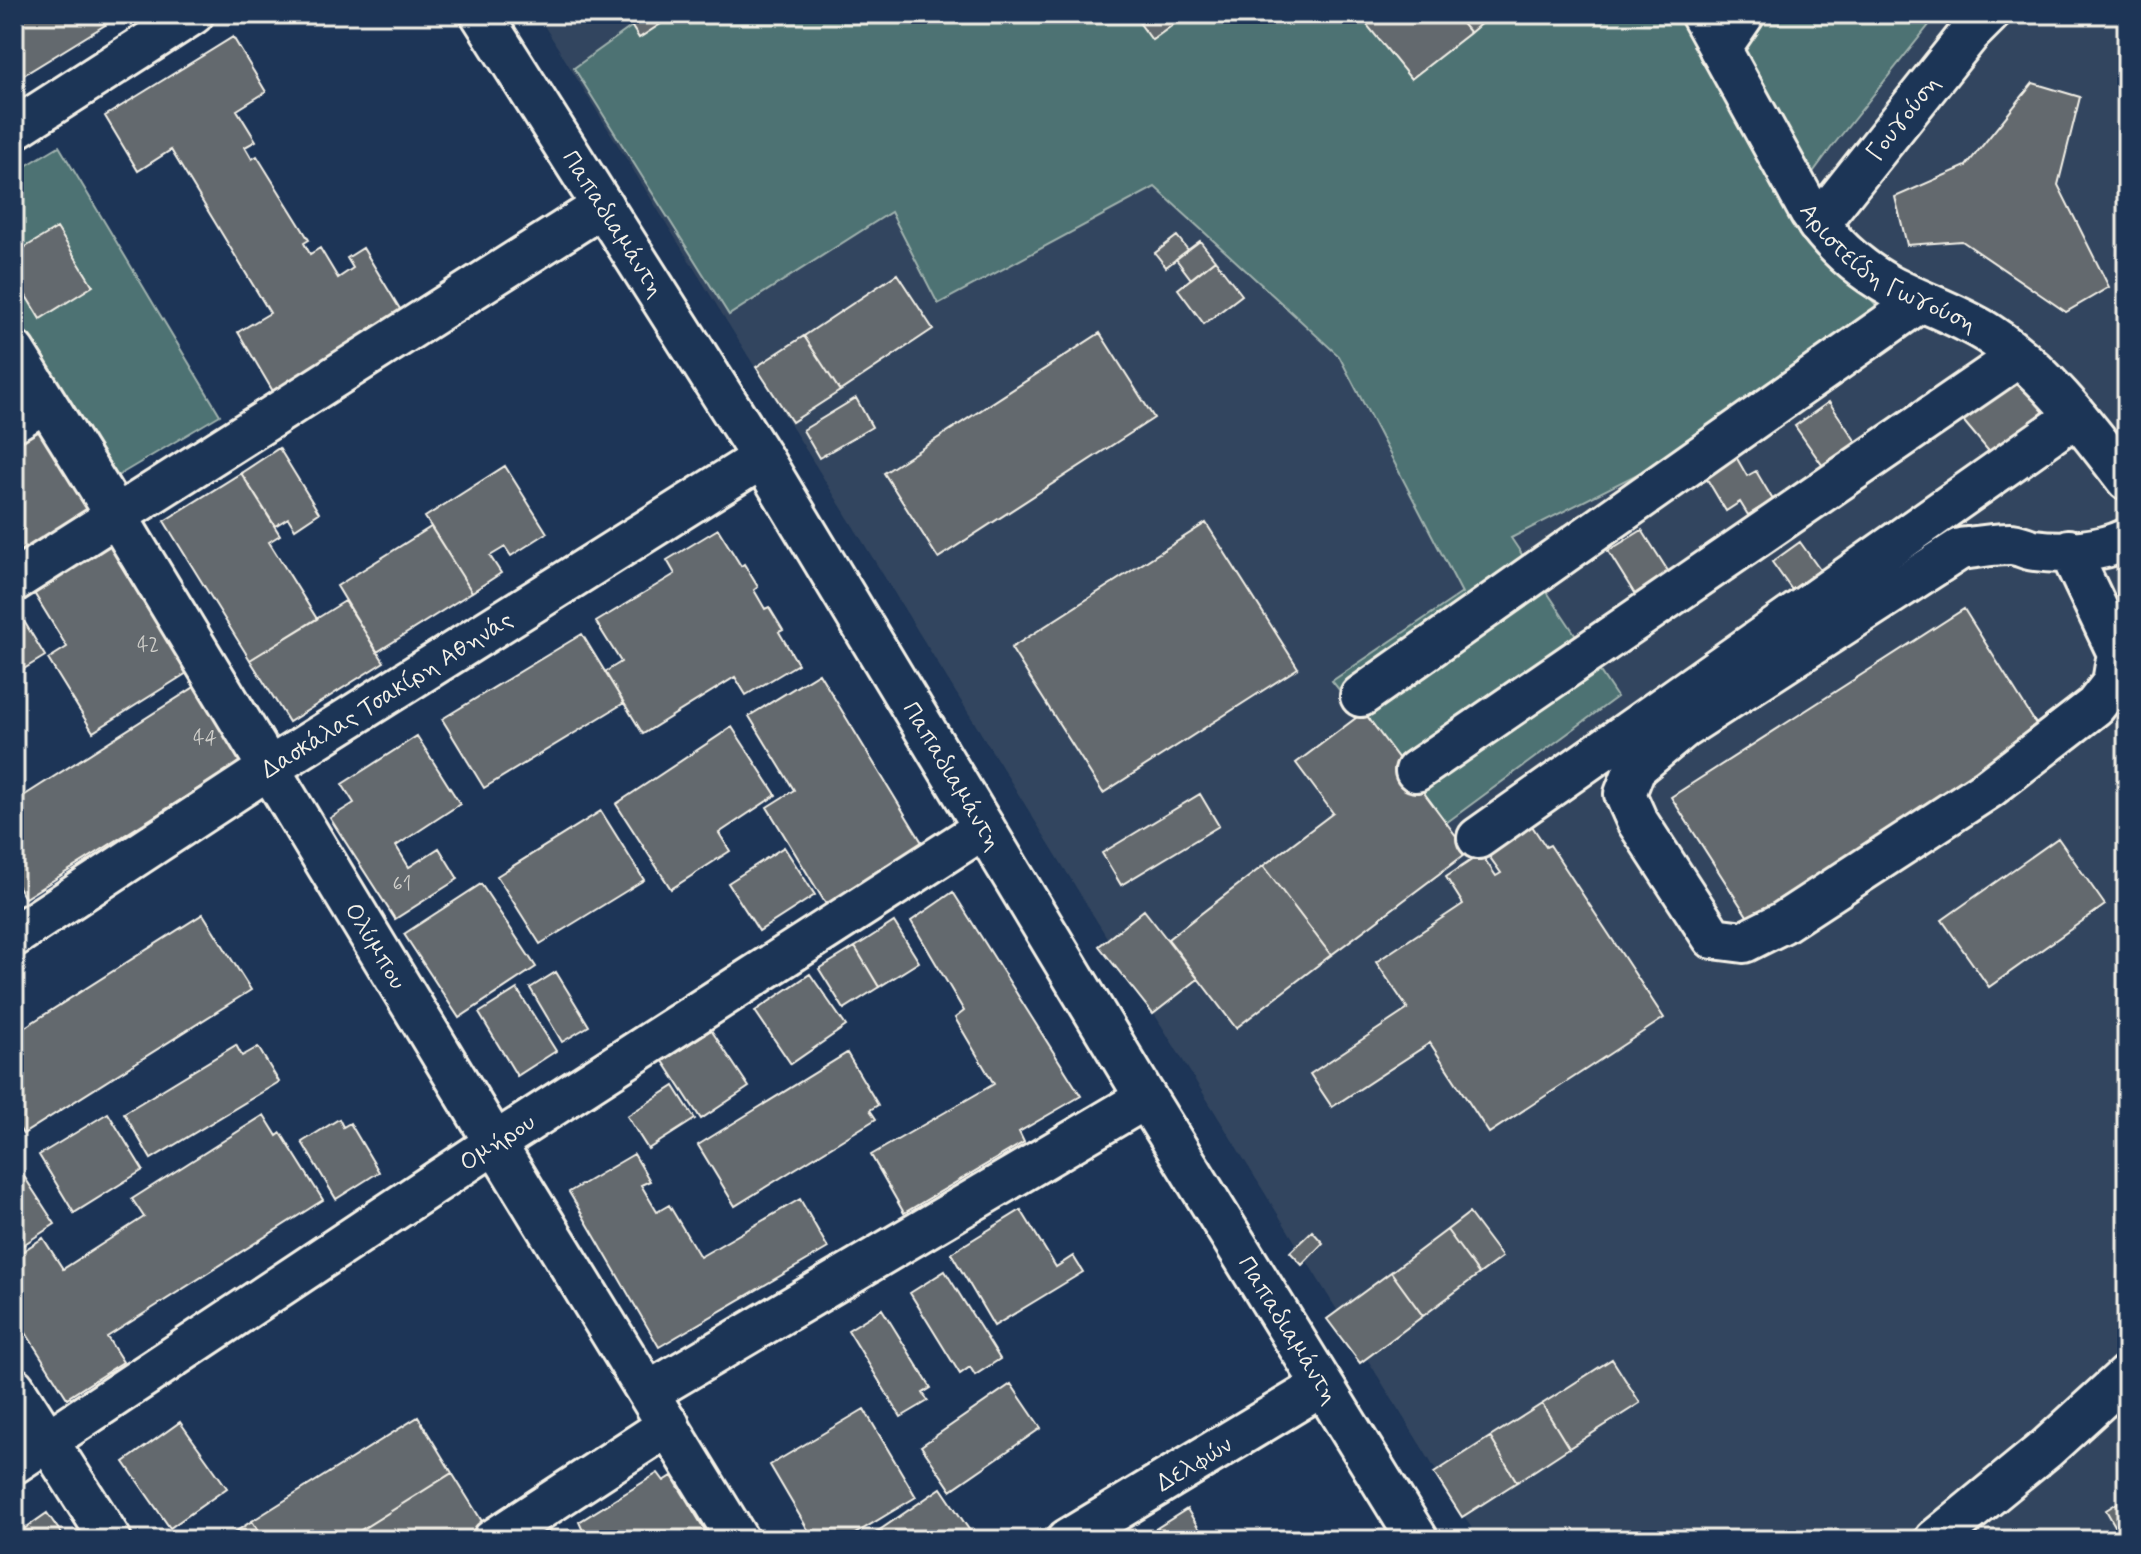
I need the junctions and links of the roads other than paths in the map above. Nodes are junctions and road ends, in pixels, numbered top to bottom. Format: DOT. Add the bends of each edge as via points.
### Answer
graph roads {
  1 [pos="193,14"];
  2 [pos="481,14"];
  3 [pos="1701,14"];
  4 [pos="1744,14"];
  5 [pos="1989,14"];
  6 [pos="1720,49"];
  7 [pos="14,129"];
  8 [pos="603,206"];
  9 [pos="1818,224"];
  10 [pos="1921,301"];
  11 [pos="14,351"];
  12 [pos="2018,357"];
  13 [pos="30,412"];
  14 [pos="2076,416"];
  15 [pos="762,458"];
  16 [pos="2127,480"];
  17 [pos="116,515"];
  18 [pos="2127,539"];
  19 [pos="2069,550"];
  20 [pos="14,581"];
  21 [pos="1361,696"];
  22 [pos="268,769"];
  23 [pos="1416,771"];
  24 [pos="984,828"];
  25 [pos="1478,838"];
  26 [pos="14,936"];
  27 [pos="1146,1098"];
  28 [pos="495,1143"];
  29 [pos="2127,1375"];
  30 [pos="1322,1386"];
  31 [pos="14,1388"];
  32 [pos="659,1409"];
  33 [pos="47,1440"];
  34 [pos="14,1463"];
  35 [pos="111,1540"];
  36 [pos="493,1540"];
  37 [pos="738,1540"];
  38 [pos="1067,1540"];
  39 [pos="1418,1540"];
  40 [pos="1935,1540"];
  1 -- 7 [label="street"];
  2 -- 8 [label="street, Παπαδιαμάντη"];
  3 -- 6 [label="street, Αριστείδη Γωγούση"];
  4 -- 6 [label="street"];
  5 -- 9 [label="street, Γουγούση"];
  6 -- 9 [label="street, Αριστείδη Γωγούση"];
  8 -- 15 [label="street, Παπαδιαμάντη"];
  8 -- 17 [label="street"];
  9 -- 10 [label="street, Αριστείδη Γωγούση" via="1865,269"];
  10 -- 12 [label="street, Αριστείδη Γωγούση" via="1989,334"];
  10 -- 21 [label="street"];
  11 -- 13 [label="street, Ολύμπου"];
  12 -- 14 [label="street, Αριστείδη Γωγούση"];
  12 -- 23 [label="street"];
  13 -- 17 [label="street, Ολύμπου"];
  14 -- 16 [label="street, Αριστείδη Γωγούση"];
  14 -- 25 [label="street"];
  15 -- 22 [label="street, Δασκάλας Τσακίρη Αθηνάς"];
  15 -- 24 [label="street, Παπαδιαμάντη"];
  17 -- 20 [label="street"];
  17 -- 22 [label="street, Ολύμπου"];
  18 -- 19 [label="street"];
  19 -- 19 [label="street" via="2013,544 1960,549 1682,729 1635,768 1625,794 1637,821 1713,938 1744,942 1782,923 1989,788 2095,706 2113,683 2118,653"];
  22 -- 26 [label="street, Δασκάλας Τσακίρη Αθηνάς"];
  22 -- 28 [label="street, Ολύμπου"];
  24 -- 27 [label="street, Παπαδιαμάντη"];
  24 -- 28 [label="street, Ομήρου"];
  27 -- 30 [label="street, Παπαδιαμάντη"];
  27 -- 32 [label="street"];
  28 -- 32 [label="street, Ολύμπου"];
  28 -- 33 [label="street, Ομήρου"];
  29 -- 40 [label="street"];
  30 -- 38 [label="street, Δελφών"];
  30 -- 39 [label="street, Παπαδιαμάντη"];
  31 -- 33 [label="street"];
  32 -- 36 [label="street"];
  32 -- 37 [label="street, Ολύμπου"];
  33 -- 34 [label="street, Ομήρου"];
  33 -- 35 [label="street"];
}
